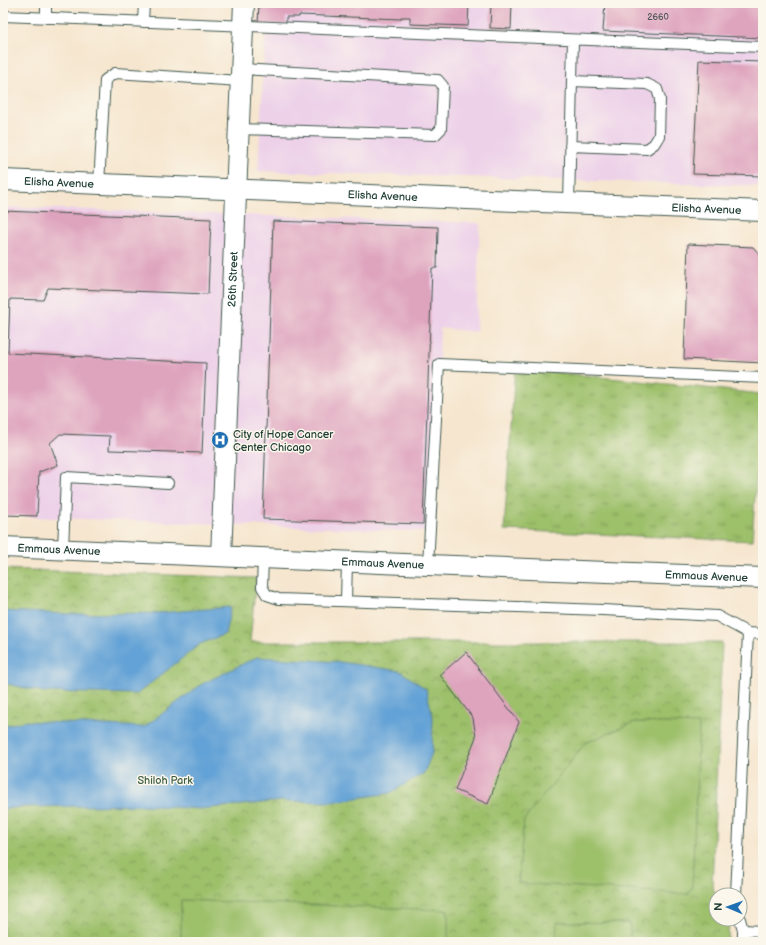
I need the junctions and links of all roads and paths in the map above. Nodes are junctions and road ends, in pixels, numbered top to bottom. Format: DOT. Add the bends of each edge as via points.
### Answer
graph roads {
  1 [pos="46,3"];
  2 [pos="144,3"];
  3 [pos="244,3"];
  4 [pos="3,16"];
  5 [pos="46,18"];
  6 [pos="143,22"];
  7 [pos="243,26"];
  8 [pos="573,40"];
  9 [pos="763,47"];
  10 [pos="241,75"];
  11 [pos="572,81"];
  12 [pos="239,129"];
  13 [pos="570,146"];
  14 [pos="3,180"];
  15 [pos="99,184"];
  16 [pos="236,190"];
  17 [pos="569,203"];
  18 [pos="763,211"];
  19 [pos="763,378"];
  20 [pos="168,483"];
  21 [pos="3,547"];
  22 [pos="63,549"];
  23 [pos="221,556"];
  24 [pos="263,558"];
  25 [pos="347,562"];
  26 [pos="428,566"];
  27 [pos="763,578"];
  28 [pos="346,601"];
  29 [pos="748,633"];
  30 [pos="763,634"];
  31 [pos="736,887"];
  32 [pos="742,927"];
  33 [pos="743,930"];
  34 [pos="763,931"];
  35 [pos="743,942"];
  1 -- 5 [label="lane"];
  2 -- 6 [label="lane"];
  3 -- 7 [label="street, 26th Street"];
  4 -- 5 [label="lane"];
  5 -- 6 [label="lane"];
  6 -- 7 [label="lane"];
  7 -- 8 [label="lane"];
  7 -- 10 [label="street, 26th Street"];
  8 -- 9 [label="lane"];
  8 -- 11 [label="lane"];
  10 -- 12 [label="street, 26th Street"];
  10 -- 12 [label="lane" via="438,80 443,86 441,129 435,135"];
  10 -- 15 [label="lane" via="115,73 105,80"];
  11 -- 13 [label="lane"];
  11 -- 13 [label="lane" via="647,84 657,89 660,99 658,136 654,144 647,149"];
  12 -- 16 [label="street, 26th Street"];
  13 -- 17 [label="lane"];
  14 -- 15 [label="street, Elisha Avenue"];
  15 -- 16 [label="street, Elisha Avenue"];
  16 -- 17 [label="street, Elisha Avenue"];
  16 -- 23 [label="street, 26th Street"];
  17 -- 18 [label="street, Elisha Avenue"];
  19 -- 26 [label="lane" via="439,364"];
  20 -- 22 [label="lane" via="66,477"];
  21 -- 22 [label="street, Emmaus Avenue"];
  22 -- 23 [label="street, Emmaus Avenue"];
  23 -- 24 [label="street, Emmaus Avenue"];
  24 -- 25 [label="street, Emmaus Avenue"];
  24 -- 28 [label="lane" via="262,587 267,595 279,599"];
  25 -- 26 [label="street, Emmaus Avenue"];
  25 -- 28 [label="lane"];
  26 -- 27 [label="street, Emmaus Avenue"];
  28 -- 29 [label="lane" via="717,616"];
  29 -- 30 [label="lane"];
  29 -- 31 [label="lane"];
  32 -- 33 [label="lane"];
  33 -- 34 [label="lane"];
  33 -- 35 [label="lane"];
}
